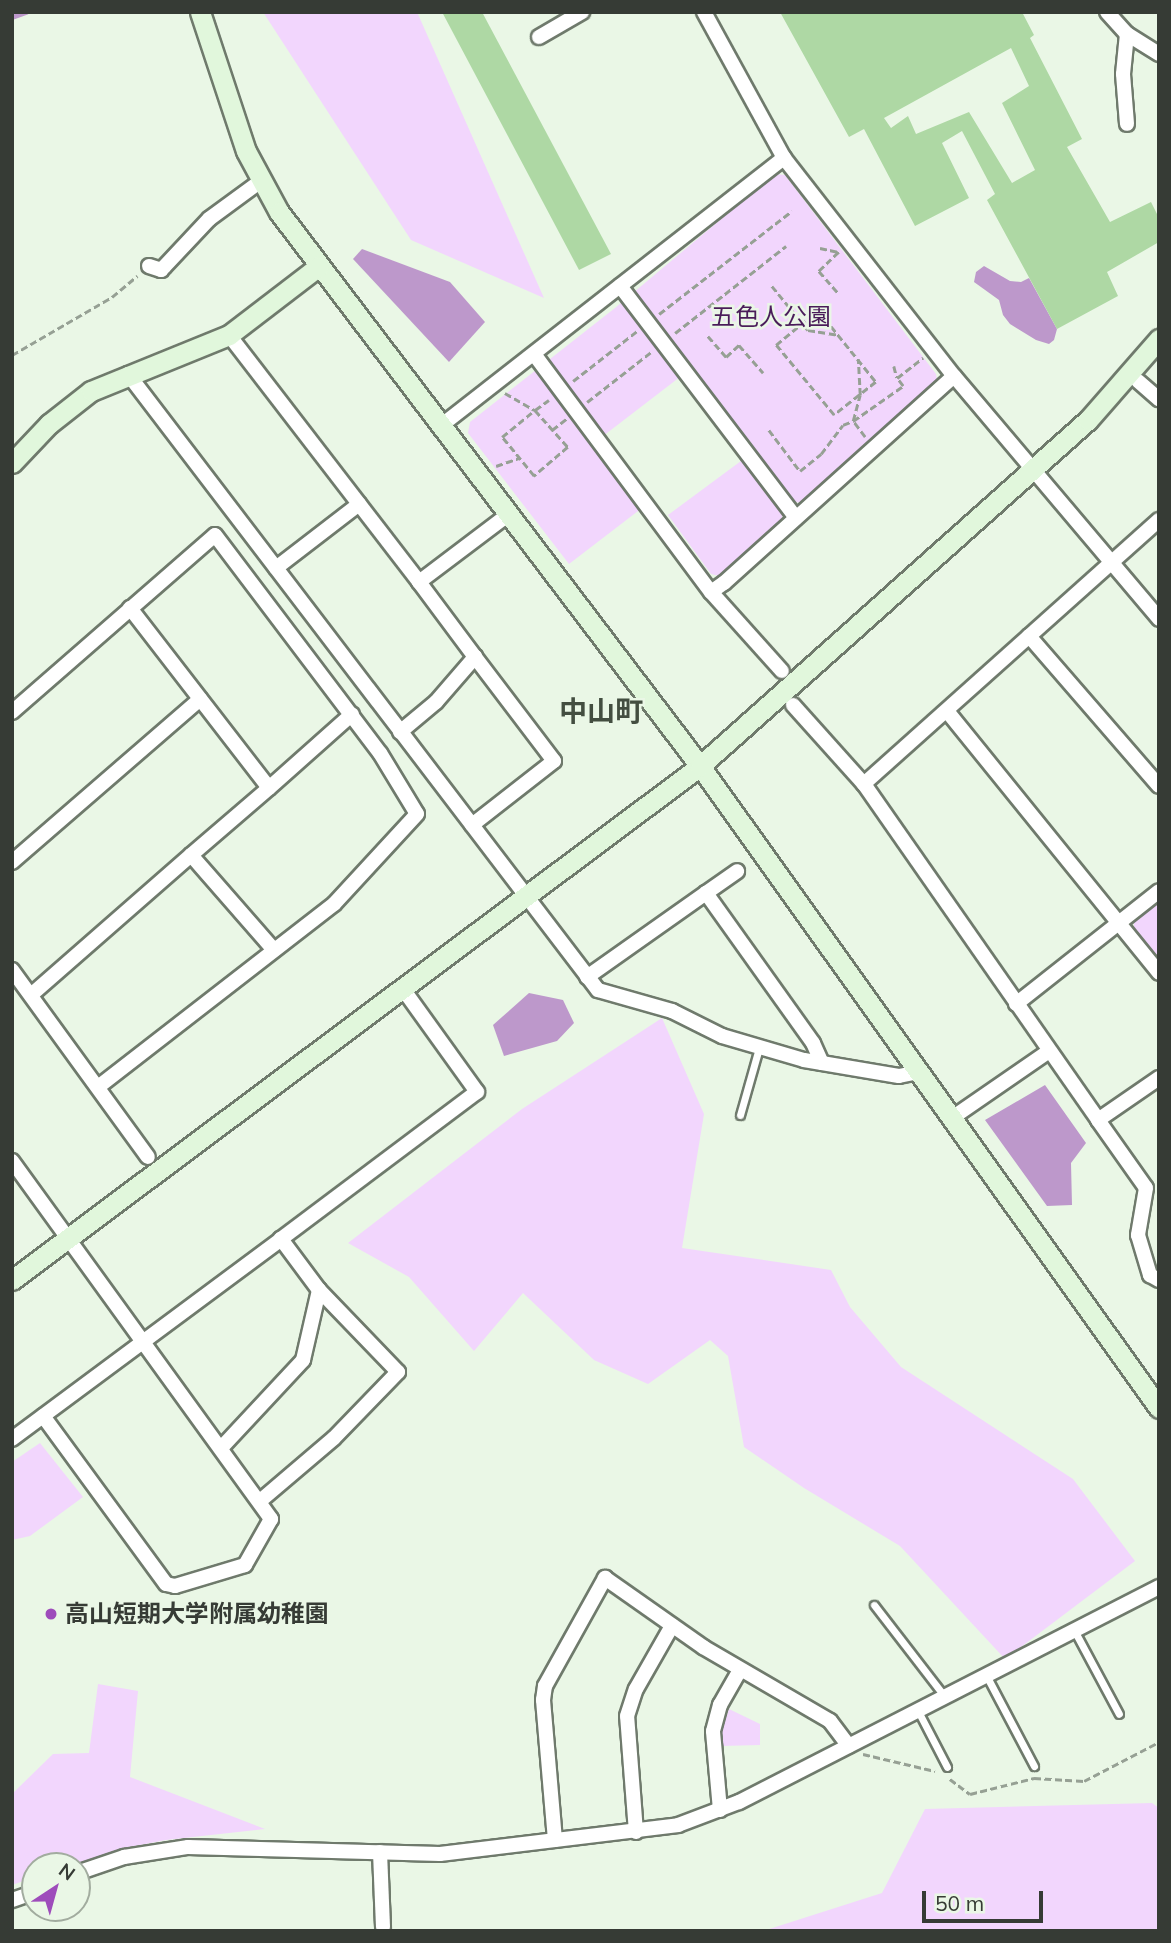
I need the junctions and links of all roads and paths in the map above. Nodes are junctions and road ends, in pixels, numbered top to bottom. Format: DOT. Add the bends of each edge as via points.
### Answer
graph roads {
  1 [pos="200,12"];
  2 [pos="583,12"];
  3 [pos="704,12"];
  4 [pos="1107,12"];
  5 [pos="1127,34"];
  6 [pos="539,37"];
  7 [pos="1159,54"];
  8 [pos="1127,124"];
  9 [pos="784,158"];
  10 [pos="261,181"];
  11 [pos="792,211"];
  12 [pos="820,248"];
  13 [pos="319,266"];
  14 [pos="149,267"];
  15 [pos="620,286"];
  16 [pos="772,286"];
  17 [pos="839,294"];
  18 [pos="653,319"];
  19 [pos="802,323"];
  20 [pos="642,327"];
  21 [pos="229,335"];
  22 [pos="838,335"];
  23 [pos="708,336"];
  24 [pos="1159,339"];
  25 [pos="933,349"];
  26 [pos="534,354"];
  27 [pos="12,355"];
  28 [pos="858,359"];
  29 [pos="894,366"];
  30 [pos="764,373"];
  31 [pos="128,374"];
  32 [pos="954,376"];
  33 [pos="897,378"];
  34 [pos="1139,381"];
  35 [pos="493,385"];
  36 [pos="568,385"];
  37 [pos="557,393"];
  38 [pos="860,396"];
  39 [pos="1159,399"];
  40 [pos="536,410"];
  41 [pos="853,421"];
  42 [pos="442,425"];
  43 [pos="769,430"];
  44 [pos="873,448"];
  45 [pos="519,458"];
  46 [pos="12,463"];
  47 [pos="1031,470"];
  48 [pos="476,473"];
  49 [pos="359,504"];
  50 [pos="509,514"];
  51 [pos="796,518"];
  52 [pos="1159,520"];
  53 [pos="1111,564"];
  54 [pos="276,568"];
  55 [pos="419,582"];
  56 [pos="711,592"];
  57 [pos="130,608"];
  58 [pos="1159,619"];
  59 [pos="1030,636"];
  60 [pos="475,657"];
  61 [pos="782,671"];
  62 [pos="200,699"];
  63 [pos="793,705"];
  64 [pos="947,711"];
  65 [pos="12,712"];
  66 [pos="352,714"];
  67 [pos="400,732"];
  68 [pos="700,766"];
  69 [pos="864,784"];
  70 [pos="1159,786"];
  71 [pos="269,788"];
  72 [pos="472,825"];
  73 [pos="191,855"];
  74 [pos="12,862"];
  75 [pos="737,872"];
  76 [pos="1159,891"];
  77 [pos="706,893"];
  78 [pos="526,896"];
  79 [pos="1119,923"];
  80 [pos="274,950"];
  81 [pos="12,970"];
  82 [pos="1159,973"];
  83 [pos="587,977"];
  84 [pos="403,989"];
  85 [pos="31,995"];
  86 [pos="1016,1004"];
  87 [pos="759,1048"];
  88 [pos="1049,1051"];
  89 [pos="822,1063"];
  90 [pos="918,1072"];
  91 [pos="1159,1078"];
  92 [pos="99,1086"];
  93 [pos="740,1115"];
  94 [pos="952,1118"];
  95 [pos="1098,1120"];
  96 [pos="148,1157"];
  97 [pos="12,1161"];
  98 [pos="69,1237"];
  99 [pos="281,1239"];
  100 [pos="12,1280"];
  101 [pos="1159,1280"];
  102 [pos="319,1290"];
  103 [pos="144,1339"];
  104 [pos="1159,1408"];
  105 [pos="43,1416"];
  106 [pos="12,1439"];
  107 [pos="222,1447"];
  108 [pos="260,1502"];
  109 [pos="1159,1587"];
  110 [pos="874,1605"];
  111 [pos="673,1626"];
  112 [pos="1074,1630"];
  113 [pos="740,1670"];
  114 [pos="986,1675"];
  115 [pos="945,1697"];
  116 [pos="918,1711"];
  117 [pos="1119,1714"];
  118 [pos="1159,1742"];
  119 [pos="853,1749"];
  120 [pos="1034,1766"];
  121 [pos="947,1767"];
  122 [pos="720,1810"];
  123 [pos="636,1832"];
  124 [pos="555,1840"];
  125 [pos="380,1852"];
  126 [pos="91,1868"];
  127 [pos="383,1927"];
  1 -- 10 [label="street" via="228,105"];
  2 -- 6 [label="street"];
  3 -- 9 [label="street"];
  4 -- 5 [label="street"];
  5 -- 7 [label="street"];
  5 -- 8 [label="street" via="1123,74"];
  9 -- 15 [label="street"];
  9 -- 25 [label="street"];
  10 -- 13 [label="street"];
  10 -- 14 [label="street" via="209,219 161,270"];
  11 -- 18 [label="path"];
  12 -- 17 [label="path" via="839,253 819,271"];
  13 -- 21 [label="street"];
  13 -- 42 [label="street"];
  14 -- 27 [label="path" via="112,297"];
  15 -- 26 [label="street"];
  15 -- 51 [label="street"];
  16 -- 19 [label="path"];
  19 -- 22 [label="path" via="808,330"];
  19 -- 22 [label="path" via="818,310"];
  19 -- 38 [label="path" via="776,345 834,415"];
  20 -- 36 [label="path"];
  21 -- 31 [label="street"];
  21 -- 49 [label="street"];
  22 -- 28 [label="path"];
  23 -- 30 [label="path" via="726,357 739,345"];
  24 -- 47 [label="street" via="1088,420"];
  25 -- 32 [label="street"];
  25 -- 33 [label="path"];
  26 -- 35 [label="street"];
  26 -- 56 [label="street"];
  28 -- 38 [label="path"];
  28 -- 38 [label="path" via="876,382"];
  29 -- 33 [label="path"];
  31 -- 46 [label="street" via="67,407"];
  31 -- 54 [label="street"];
  32 -- 44 [label="street"];
  32 -- 47 [label="street"];
  33 -- 41 [label="path" via="903,386"];
  34 -- 39 [label="street"];
  35 -- 40 [label="path"];
  35 -- 42 [label="street"];
  37 -- 40 [label="path"];
  38 -- 41 [label="path"];
  40 -- 45 [label="path" via="502,437"];
  40 -- 45 [label="path" via="568,447 534,476"];
  41 -- 43 [label="path" via="843,425 821,454 800,471"];
  41 -- 44 [label="path"];
  42 -- 48 [label="street"];
  44 -- 51 [label="street"];
  45 -- 48 [label="path"];
  47 -- 53 [label="street"];
  47 -- 68 [label="street"];
  48 -- 50 [label="street"];
  49 -- 54 [label="street"];
  49 -- 55 [label="street"];
  50 -- 55 [label="street"];
  50 -- 68 [label="street"];
  51 -- 56 [label="street"];
  52 -- 53 [label="street"];
  53 -- 58 [label="street"];
  53 -- 59 [label="street"];
  54 -- 67 [label="street"];
  55 -- 60 [label="street"];
  56 -- 61 [label="street"];
  57 -- 62 [label="street"];
  57 -- 65 [label="street"];
  57 -- 66 [label="street" via="215,535"];
  59 -- 64 [label="street"];
  59 -- 70 [label="street"];
  60 -- 67 [label="street" via="436,702"];
  60 -- 72 [label="street" via="554,761"];
  62 -- 71 [label="street"];
  62 -- 74 [label="street"];
  63 -- 69 [label="street"];
  64 -- 69 [label="street"];
  64 -- 79 [label="street"];
  66 -- 71 [label="street"];
  66 -- 80 [label="street" via="417,814 334,904"];
  67 -- 72 [label="street"];
  68 -- 78 [label="street"];
  68 -- 90 [label="street"];
  69 -- 86 [label="street"];
  71 -- 73 [label="street"];
  72 -- 78 [label="street"];
  73 -- 80 [label="street"];
  73 -- 85 [label="street"];
  75 -- 77 [label="street"];
  76 -- 79 [label="street"];
  77 -- 83 [label="street"];
  77 -- 89 [label="street" via="813,1043"];
  78 -- 83 [label="street"];
  78 -- 84 [label="street"];
  79 -- 82 [label="street"];
  79 -- 86 [label="street"];
  80 -- 92 [label="street"];
  81 -- 85 [label="street"];
  83 -- 87 [label="street" via="598,990 672,1011"];
  84 -- 98 [label="street"];
  84 -- 99 [label="street" via="477,1091"];
  85 -- 92 [label="street"];
  86 -- 88 [label="street"];
  87 -- 89 [label="street"];
  87 -- 93 [label="lane"];
  88 -- 94 [label="street"];
  88 -- 95 [label="street"];
  89 -- 90 [label="street" via="899,1076"];
  90 -- 94 [label="street"];
  91 -- 95 [label="street"];
  92 -- 96 [label="street"];
  94 -- 104 [label="street"];
  95 -- 101 [label="street" via="1146,1188 1138,1235 1150,1275"];
  97 -- 98 [label="street"];
  98 -- 100 [label="street"];
  98 -- 103 [label="street"];
  99 -- 102 [label="street"];
  99 -- 103 [label="street"];
  102 -- 107 [label="street" via="303,1360"];
  102 -- 108 [label="street" via="398,1372 334,1438"];
  103 -- 105 [label="street"];
  103 -- 107 [label="street"];
  105 -- 106 [label="street"];
  105 -- 108 [label="street" via="166,1584 175,1586 245,1565 271,1518"];
  107 -- 108 [label="street"];
  109 -- 112 [label="street"];
  110 -- 115 [label="lane"];
  111 -- 113 [label="street"];
  111 -- 123 [label="street" via="636,1689 627,1716"];
  111 -- 124 [label="street" via="606,1578 545,1686"];
  112 -- 114 [label="street"];
  112 -- 117 [label="lane"];
  113 -- 119 [label="street" via="830,1721"];
  113 -- 122 [label="street" via="720,1705 713,1731"];
  114 -- 115 [label="street"];
  114 -- 120 [label="lane"];
  115 -- 116 [label="street"];
  116 -- 119 [label="street"];
  116 -- 121 [label="lane"];
  118 -- 119 [label="path" via="1084,1781 1034,1778 973,1794 937,1772"];
  119 -- 122 [label="street"];
  122 -- 123 [label="street" via="677,1825"];
  123 -- 124 [label="street"];
  124 -- 125 [label="street" via="440,1854"];
  125 -- 126 [label="street" via="188,1847 124,1857"];
  125 -- 127 [label="street"];
}
